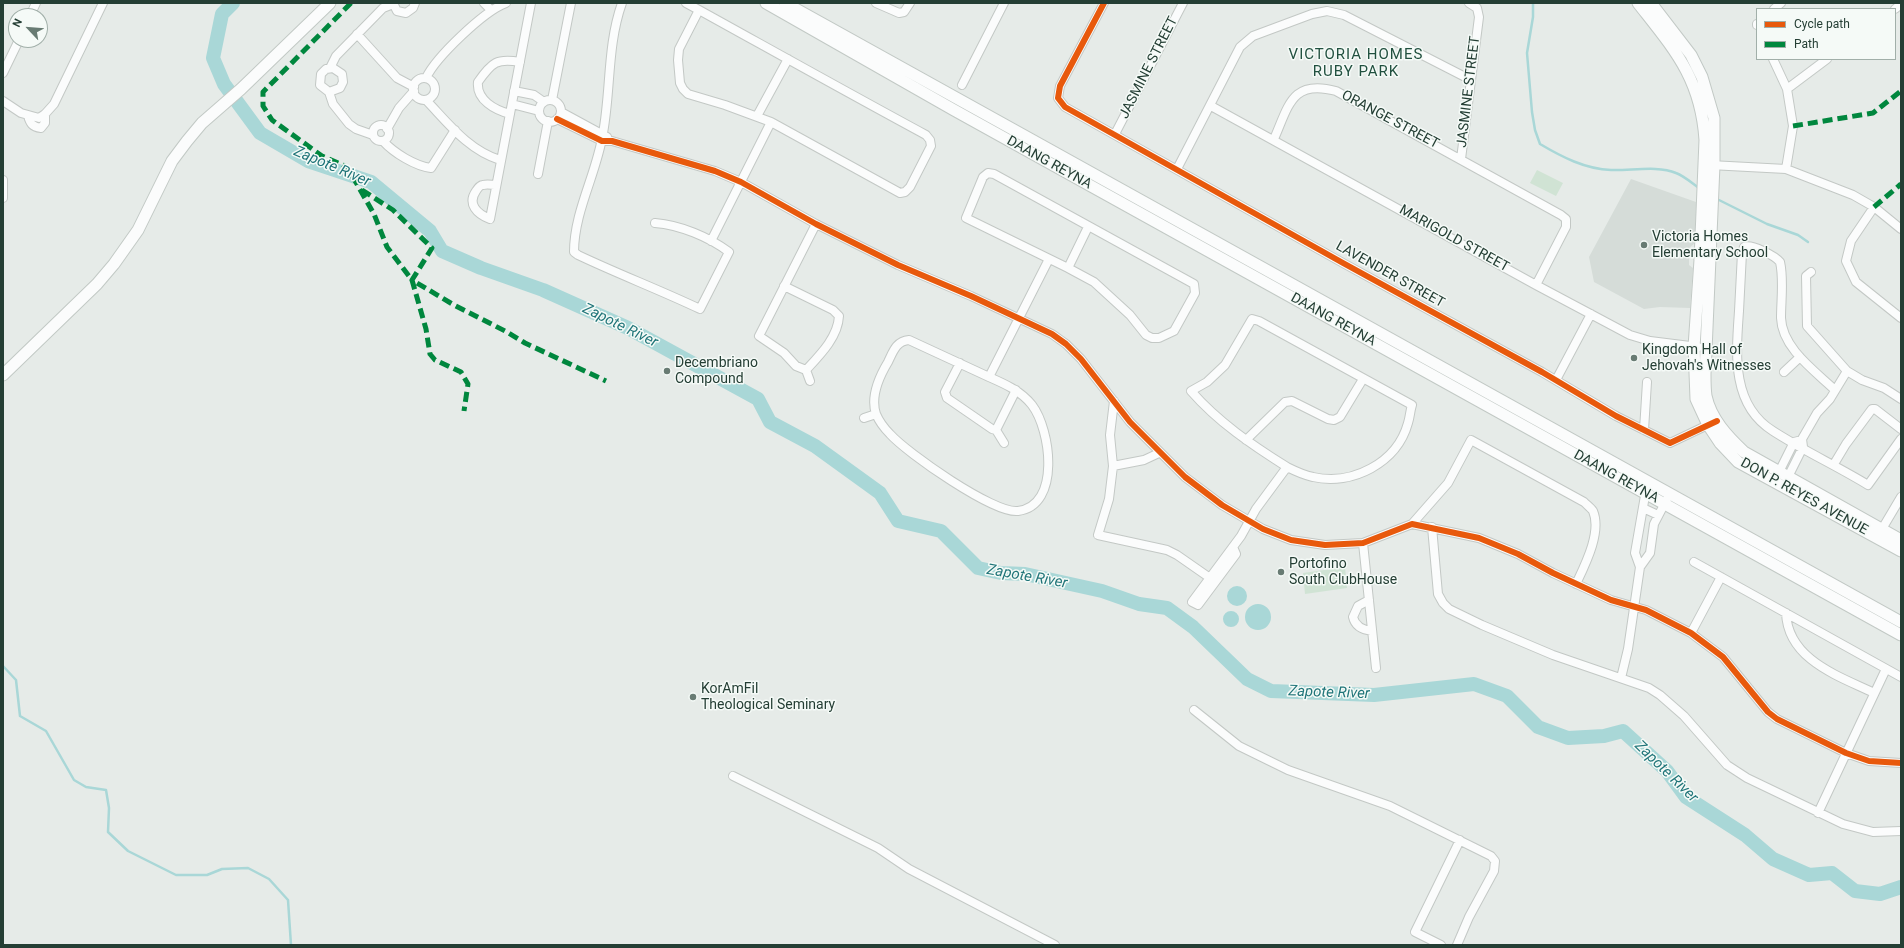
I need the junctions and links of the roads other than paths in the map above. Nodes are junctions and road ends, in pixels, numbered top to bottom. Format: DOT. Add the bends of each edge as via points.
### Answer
graph roads {
  1 [pos="104,3"];
  2 [pos="330,3"];
  3 [pos="393,3"];
  4 [pos="415,3"];
  5 [pos="484,3"];
  6 [pos="506,3"];
  7 [pos="531,3"];
  8 [pos="571,3"];
  9 [pos="622,3"];
  10 [pos="686,3"];
  11 [pos="766,3"];
  12 [pos="785,3"];
  13 [pos="876,3"];
  14 [pos="910,3"];
  15 [pos="1004,3"];
  16 [pos="1104,3"];
  17 [pos="1183,3"];
  18 [pos="1469,3"];
  19 [pos="1638,3"];
  20 [pos="1651,3"];
  21 [pos="491,10"];
  22 [pos="699,10"];
  23 [pos="358,34"];
  24 [pos="15,48"];
  25 [pos="788,59"];
  26 [pos="1773,60"];
  27 [pos="1826,60"];
  28 [pos="520,62"];
  29 [pos="330,68"];
  30 [pos="3,73"];
  31 [pos="426,78"];
  32 [pos="1470,80"];
  33 [pos="962,85"];
  34 [pos="414,89"];
  35 [pos="1787,89"];
  36 [pos="514,91"];
  37 [pos="329,92"];
  38 [pos="426,100"];
  39 [pos="3,101"];
  40 [pos="548,101"];
  41 [pos="512,104"];
  42 [pos="957,105"];
  43 [pos="1211,106"];
  44 [pos="539,111"];
  45 [pos="561,112"];
  46 [pos="510,114"];
  47 [pos="757,116"];
  48 [pos="557,120"];
  49 [pos="548,121"];
  50 [pos="771,122"];
  51 [pos="387,128"];
  52 [pos="455,130"];
  53 [pos="1115,134"];
  54 [pos="373,135"];
  55 [pos="602,137"];
  56 [pos="1274,139"];
  57 [pos="383,141"];
  58 [pos="1461,159"];
  59 [pos="500,160"];
  60 [pos="1709,165"];
  61 [pos="1177,169"];
  62 [pos="1786,169"];
  63 [pos="538,174"];
  64 [pos="3,180"];
  65 [pos="741,182"];
  66 [pos="496,185"];
  67 [pos="3,198"];
  68 [pos="1874,207"];
  69 [pos="655,223"];
  70 [pos="816,224"];
  71 [pos="1088,227"];
  72 [pos="1901,229"];
  73 [pos="711,241"];
  74 [pos="1049,259"];
  75 [pos="1068,268"];
  76 [pos="1811,272"];
  77 [pos="1536,285"];
  78 [pos="784,286"];
  79 [pos="1591,314"];
  80 [pos="1019,318"];
  81 [pos="1901,318"];
  82 [pos="1700,348"];
  83 [pos="1800,357"];
  84 [pos="960,363"];
  85 [pos="806,370"];
  86 [pos="1847,371"];
  87 [pos="1784,372"];
  88 [pos="3,375"];
  89 [pos="989,377"];
  90 [pos="1363,380"];
  91 [pos="1556,380"];
  92 [pos="810,381"];
  93 [pos="1647,382"];
  94 [pos="1016,390"];
  95 [pos="1835,390"];
  96 [pos="1901,399"];
  97 [pos="1114,401"];
  98 [pos="876,414"];
  99 [pos="864,418"];
  100 [pos="1712,423"];
  101 [pos="1901,429"];
  102 [pos="996,430"];
  103 [pos="1644,430"];
  104 [pos="1901,439"];
  105 [pos="1246,440"];
  106 [pos="1004,443"];
  107 [pos="1800,443"];
  108 [pos="1159,452"];
  109 [pos="1834,464"];
  110 [pos="1113,466"];
  111 [pos="1287,467"];
  112 [pos="1784,474"];
  113 [pos="1647,487"];
  114 [pos="1802,491"];
  115 [pos="1901,497"];
  116 [pos="1667,498"];
  117 [pos="1643,508"];
  118 [pos="1658,514"];
  119 [pos="1250,522"];
  120 [pos="1412,524"];
  121 [pos="1432,527"];
  122 [pos="1882,529"];
  123 [pos="1638,535"];
  124 [pos="1652,538"];
  125 [pos="1901,540"];
  126 [pos="1363,543"];
  127 [pos="1233,547"];
  128 [pos="1901,551"];
  129 [pos="1694,562"];
  130 [pos="1640,567"];
  131 [pos="1721,577"];
  132 [pos="1210,578"];
  133 [pos="1576,584"];
  134 [pos="1369,600"];
  135 [pos="1633,605"];
  136 [pos="1786,613"];
  137 [pos="1901,622"];
  138 [pos="1372,631"];
  139 [pos="1691,633"];
  140 [pos="1901,635"];
  141 [pos="1376,668"];
  142 [pos="1886,669"];
  143 [pos="1901,677"];
  144 [pos="1622,678"];
  145 [pos="1874,693"];
  146 [pos="1194,710"];
  147 [pos="1846,752"];
  148 [pos="1901,763"];
  149 [pos="733,776"];
  150 [pos="1818,813"];
  151 [pos="1901,831"];
  152 [pos="1460,840"];
  153 [pos="1055,945"];
  154 [pos="1442,945"];
  155 [pos="1457,945"];
  1 -- 39 [label="street" via="54,104 45,114 39,118 28,116"];
  2 -- 88 [label="main road" via="202,124 172,161 128,247 96,284"];
  3 -- 4 [label="street" via="397,11 406,13"];
  3 -- 23 [label="street" via="383,8"];
  5 -- 21 [label="street"];
  6 -- 21 [label="street"];
  7 -- 28 [label="street"];
  8 -- 40 [label="street"];
  9 -- 55 [label="street" via="610,57"];
  10 -- 22 [label="street"];
  11 -- 42 [label="main road, DAANG REYNA"];
  12 -- 42 [label="main road, DAANG REYNA"];
  13 -- 14 [label="street" via="899,13 904,12"];
  15 -- 33 [label="street"];
  16 -- 53 [label="street, LAVENDER STREET" via="1060,86 1058,98 1065,107"];
  17 -- 53 [label="street, JASMINE STREET"];
  18 -- 32 [label="street, JASMINE STREET" via="1477,8 1479,17"];
  19 -- 60 [label="main road, DON P. REYES AVENUE" via="1683,62 1692,82 1704,120"];
  20 -- 60 [label="main road, DON P. REYES AVENUE" via="1691,55 1702,77 1714,118"];
  21 -- 31 [label="street" via="434,65"];
  22 -- 25 [label="street"];
  22 -- 47 [label="street" via="679,49 680,83 683,89 693,96"];
  23 -- 29 [label="street" via="336,56"];
  23 -- 34 [label="street" via="397,78"];
  24 -- 30 [label="street"];
  25 -- 47 [label="street"];
  25 -- 50 [label="street" via="926,135 931,146 910,187 900,193"];
  26 -- 35 [label="street"];
  27 -- 35 [label="street"];
  28 -- 36 [label="street"];
  28 -- 46 [label="street" via="503,59 478,82 479,93 491,107"];
  29 -- 37 [label="street" via="321,74 320,81 323,88"];
  29 -- 37 [label="street" via="340,71 343,78 340,88"];
  31 -- 34 [label="street" via="418,80"];
  31 -- 38 [label="street" via="433,83 435,91"];
  32 -- 43 [label="street" via="1344,15 1320,11 1253,36 1246,41 1240,47"];
  32 -- 58 [label="street, JASMINE STREET"];
  34 -- 38 [label="street" via="418,98"];
  34 -- 51 [label="street"];
  35 -- 62 [label="street" via="1793,126"];
  36 -- 40 [label="street"];
  36 -- 41 [label="street"];
  37 -- 54 [label="street" via="333,104 349,124"];
  38 -- 52 [label="street"];
  40 -- 44 [label="street"];
  40 -- 45 [label="street" via="558,104"];
  41 -- 44 [label="street"];
  41 -- 46 [label="street"];
  42 -- 113 [label="main road, DAANG REYNA"];
  43 -- 56 [label="street, MARIGOLD STREET"];
  43 -- 61 [label="street"];
  44 -- 49 [label="street"];
  45 -- 48 [label="street"];
  45 -- 55 [label="street"];
  46 -- 59 [label="street"];
  47 -- 50 [label="street"];
  48 -- 49 [label="street"];
  48 -- 55 [label="street"];
  49 -- 63 [label="street"];
  50 -- 65 [label="street"];
  51 -- 54 [label="street" via="377,126 373,130"];
  51 -- 57 [label="street" via="388,137"];
  52 -- 57 [label="street" via="431,168 423,167 396,152"];
  52 -- 59 [label="street" via="465,141"];
  53 -- 61 [label="street, LAVENDER STREET"];
  54 -- 57 [label="street" via="378,141"];
  55 -- 65 [label="street" via="715,171"];
  55 -- 73 [label="street" via="584,199 574,252 700,309 729,252"];
  56 -- 58 [label="street, ORANGE STREET" via="1294,98 1302,90 1324,88 1336,91"];
  56 -- 77 [label="street, MARIGOLD STREET"];
  58 -- 77 [label="street, JASMINE STREET" via="1566,220 1566,227"];
  59 -- 66 [label="street"];
  60 -- 62 [label="street"];
  60 -- 82 [label="main road, DON P. REYES AVENUE"];
  61 -- 91 [label="street, LAVENDER STREET"];
  62 -- 68 [label="street" via="1847,193"];
  64 -- 67 [label="street"];
  65 -- 70 [label="street"];
  65 -- 73 [label="street"];
  68 -- 72 [label="street"];
  68 -- 81 [label="street" via="1851,241 1846,261 1856,282"];
  69 -- 73 [label="street" via="677,227"];
  70 -- 78 [label="street"];
  70 -- 80 [label="street" via="898,265"];
  71 -- 74 [label="street" via="988,173 983,178 966,218"];
  71 -- 75 [label="street"];
  71 -- 75 [label="street" via="1194,284 1195,294 1174,331 1159,338 1152,338 1146,335 1110,295 1094,282"];
  74 -- 75 [label="street"];
  74 -- 80 [label="street"];
  76 -- 86 [label="street" via="1806,276 1807,326"];
  77 -- 79 [label="street, MARIGOLD STREET"];
  78 -- 85 [label="street" via="759,336 784,353 796,366"];
  78 -- 85 [label="street" via="833,310 839,316 839,322 828,345"];
  79 -- 82 [label="street, MARIGOLD STREET" via="1640,339"];
  79 -- 91 [label="street"];
  80 -- 89 [label="street"];
  80 -- 97 [label="street" via="1066,344 1082,359"];
  82 -- 100 [label="main road, DON P. REYES AVENUE"];
  83 -- 87 [label="street"];
  83 -- 95 [label="street"];
  83 -- 107 [label="street" via="1786,339 1782,327 1780,262 1747,245 1742,253 1736,344 1741,390 1752,412 1762,422 1773,431"];
  84 -- 89 [label="street"];
  84 -- 98 [label="street" via="909,340 902,340 896,346 878,380 874,401"];
  84 -- 102 [label="street" via="945,392 947,398 986,426"];
  85 -- 92 [label="street"];
  86 -- 95 [label="street"];
  86 -- 96 [label="street"];
  89 -- 94 [label="street"];
  90 -- 105 [label="street" via="1340,417 1328,419 1292,401 1285,402"];
  90 -- 105 [label="street" via="1252,319 1225,365 1207,382 1191,391 1220,420"];
  90 -- 111 [label="street" via="1412,405 1408,424 1392,452 1364,473 1346,477 1313,477"];
  91 -- 103 [label="street, LAVENDER STREET"];
  93 -- 103 [label="street"];
  94 -- 98 [label="street" via="1036,412 1048,457 1047,479 1043,493 1037,503 1027,510 1008,511 986,501 939,472 890,435"];
  94 -- 102 [label="street"];
  95 -- 107 [label="street" via="1817,413"];
  97 -- 108 [label="street"];
  97 -- 110 [label="street" via="1110,435"];
  98 -- 99 [label="street"];
  100 -- 103 [label="street, LAVENDER STREET" via="1670,443"];
  100 -- 112 [label="main road, DON P. REYES AVENUE" via="1744,452"];
  100 -- 114 [label="main road, DON P. REYES AVENUE" via="1720,443 1738,462"];
  101 -- 109 [label="street" via="1872,409"];
  102 -- 106 [label="street"];
  104 -- 109 [label="street" via="1868,486"];
  105 -- 111 [label="street"];
  107 -- 109 [label="street"];
  107 -- 112 [label="street"];
  108 -- 110 [label="street" via="1144,460"];
  108 -- 119 [label="street" via="1207,495"];
  110 -- 132 [label="street" via="1109,499 1098,535 1167,550"];
  111 -- 119 [label="street" via="1256,509"];
  112 -- 114 [label="main road, DON P. REYES AVENUE"];
  113 -- 116 [label="main road, DAANG REYNA"];
  113 -- 117 [label="street"];
  114 -- 122 [label="main road, DON P. REYES AVENUE"];
  114 -- 128 [label="main road, DON P. REYES AVENUE"];
  115 -- 122 [label="street"];
  116 -- 118 [label="street"];
  116 -- 137 [label="main road, DAANG REYNA"];
  116 -- 140 [label="main road, DAANG REYNA"];
  117 -- 118 [label="street"];
  117 -- 123 [label="street"];
  118 -- 124 [label="street"];
  119 -- 126 [label="street" via="1275,534 1310,544"];
  119 -- 127 [label="street"];
  120 -- 121 [label="street"];
  120 -- 126 [label="street"];
  120 -- 133 [label="street" via="1448,483 1471,440 1584,502 1592,510 1595,528 1591,551"];
  121 -- 133 [label="street" via="1479,538 1500,546"];
  121 -- 144 [label="street" via="1438,594 1449,609 1553,655"];
  122 -- 125 [label="main road, DON P. REYES AVENUE"];
  123 -- 124 [label="street"];
  123 -- 130 [label="street" via="1635,553"];
  124 -- 130 [label="street" via="1650,553"];
  126 -- 134 [label="street"];
  127 -- 132 [label="street"];
  127 -- 132 [label="street" via="1236,554 1198,605 1192,602"];
  129 -- 131 [label="street"];
  130 -- 135 [label="street"];
  131 -- 136 [label="street"];
  131 -- 139 [label="street"];
  133 -- 135 [label="street" via="1611,600"];
  134 -- 138 [label="street"];
  134 -- 138 [label="street" via="1358,606 1353,617 1358,626"];
  135 -- 139 [label="street"];
  135 -- 144 [label="street"];
  136 -- 142 [label="street"];
  136 -- 145 [label="street" via="1788,633 1811,661"];
  138 -- 141 [label="street"];
  139 -- 147 [label="street" via="1723,657 1768,712 1777,719"];
  142 -- 143 [label="street"];
  142 -- 145 [label="street"];
  144 -- 150 [label="street" via="1649,688 1674,705 1737,773"];
  145 -- 147 [label="street"];
  146 -- 152 [label="street" via="1239,746 1288,770 1390,806"];
  147 -- 148 [label="street" via="1870,761"];
  147 -- 150 [label="street"];
  149 -- 153 [label="street" via="878,848 908,869"];
  150 -- 151 [label="street" via="1843,824 1873,832"];
  152 -- 154 [label="street" via="1415,932"];
  152 -- 155 [label="street" via="1496,861 1494,871"];
}
